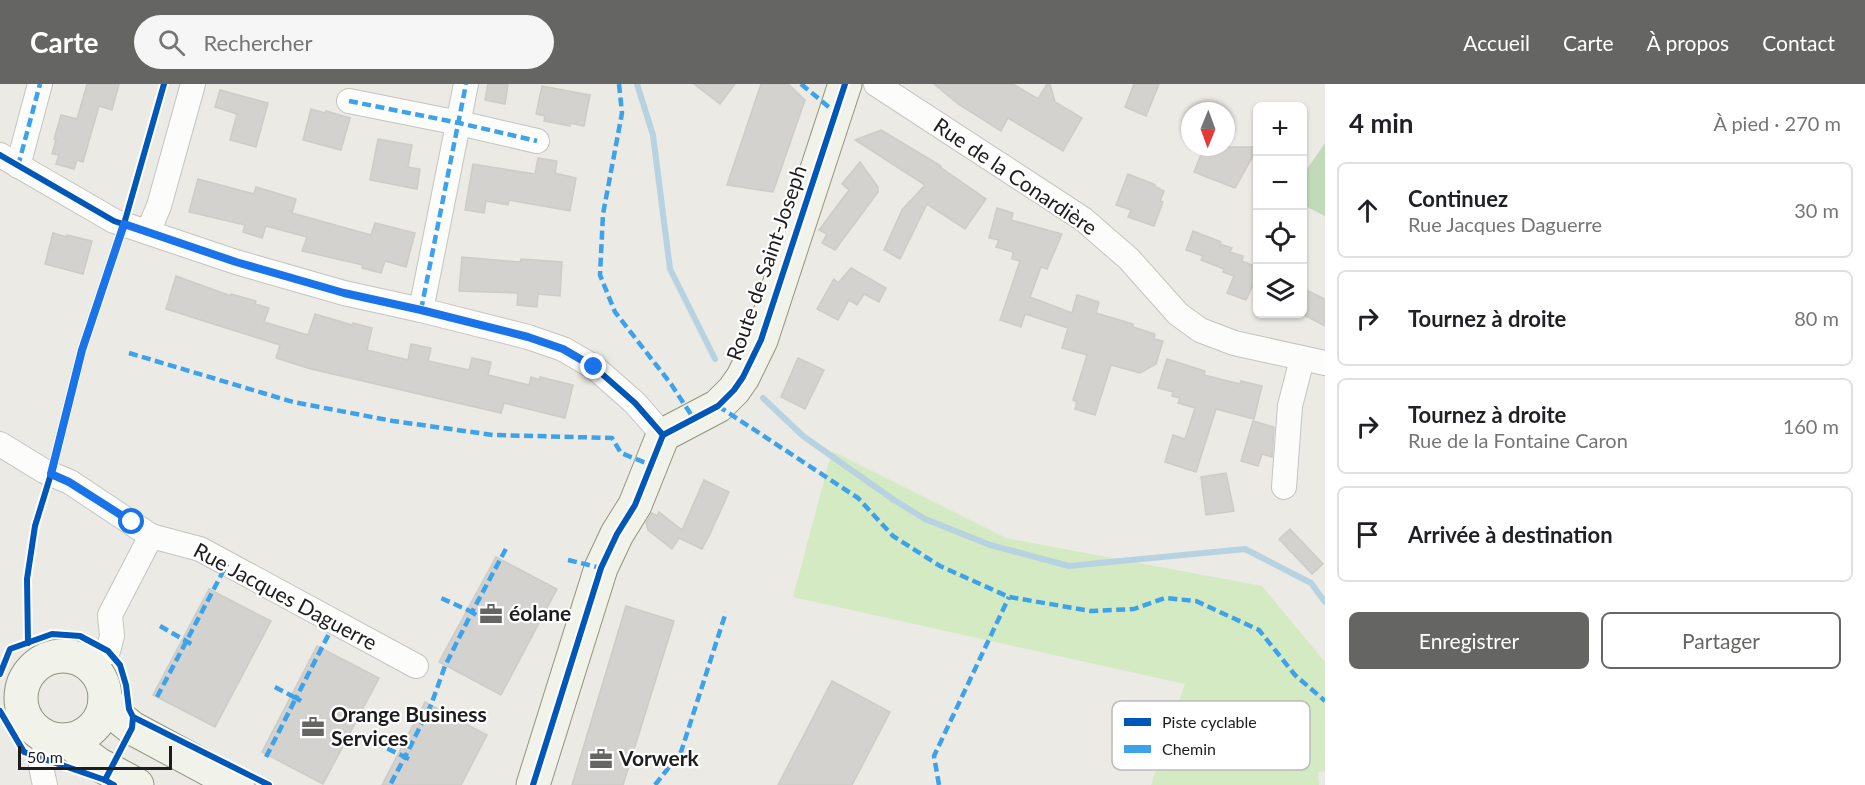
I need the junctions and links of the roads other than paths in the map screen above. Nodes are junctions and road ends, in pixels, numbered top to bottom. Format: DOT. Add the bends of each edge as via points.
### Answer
graph roads {
  1 [pos="40,84"];
  2 [pos="193,84"];
  3 [pos="466,84"];
  4 [pos="844,84"];
  5 [pos="876,84"];
  6 [pos="349,101"];
  7 [pos="459,123"];
  8 [pos="537,141"];
  9 [pos="9,160"];
  10 [pos="148,232"];
  11 [pos="421,310"];
  12 [pos="1314,361"];
  13 [pos="663,435"];
  14 [pos="0,444"];
  15 [pos="1284,487"];
  16 [pos="151,536"];
  17 [pos="416,666"];
  18 [pos="91,667"];
  19 [pos="11,682"];
  20 [pos="105,700"];
  21 [pos="56,739"];
  22 [pos="45,785"];
  23 [pos="137,785"];
  24 [pos="238,785"];
  25 [pos="533,785"];
  1 -- 9 [label="street"];
  2 -- 10 [label="street"];
  3 -- 7 [label="street"];
  4 -- 13 [label="street, Route de Saint-Joseph" via="751,363 718,406"];
  5 -- 12 [label="street, Rue de la Conardière" via="1083,219 1129,259 1178,314 1200,330 1234,343"];
  6 -- 7 [label="street"];
  7 -- 8 [label="street"];
  7 -- 11 [label="street"];
  9 -- 10 [label="street" via="114,221"];
  10 -- 11 [label="street" via="344,293"];
  11 -- 13 [label="street" via="563,349 594,367 635,403"];
  12 -- 15 [label="street, Rue de la Conardière" via="1290,406"];
  13 -- 25 [label="street" via="634,505 601,568"];
  14 -- 16 [label="street, Rue Jacques Daguerre" via="69,482"];
  16 -- 17 [label="street, Rue Jacques Daguerre" via="200,549"];
  16 -- 18 [label="street" via="110,615 112,636 108,651"];
  18 -- 19 [label="street" via="78,658 55,657"];
  18 -- 20 [label="street" via="102,682"];
  19 -- 21 [label="street" via="36,731"];
  20 -- 21 [label="street" via="91,730 79,737"];
  20 -- 24 [label="street" via="132,728"];
  21 -- 22 [label="street" via="41,767"];
  21 -- 23 [label="street"];
}
